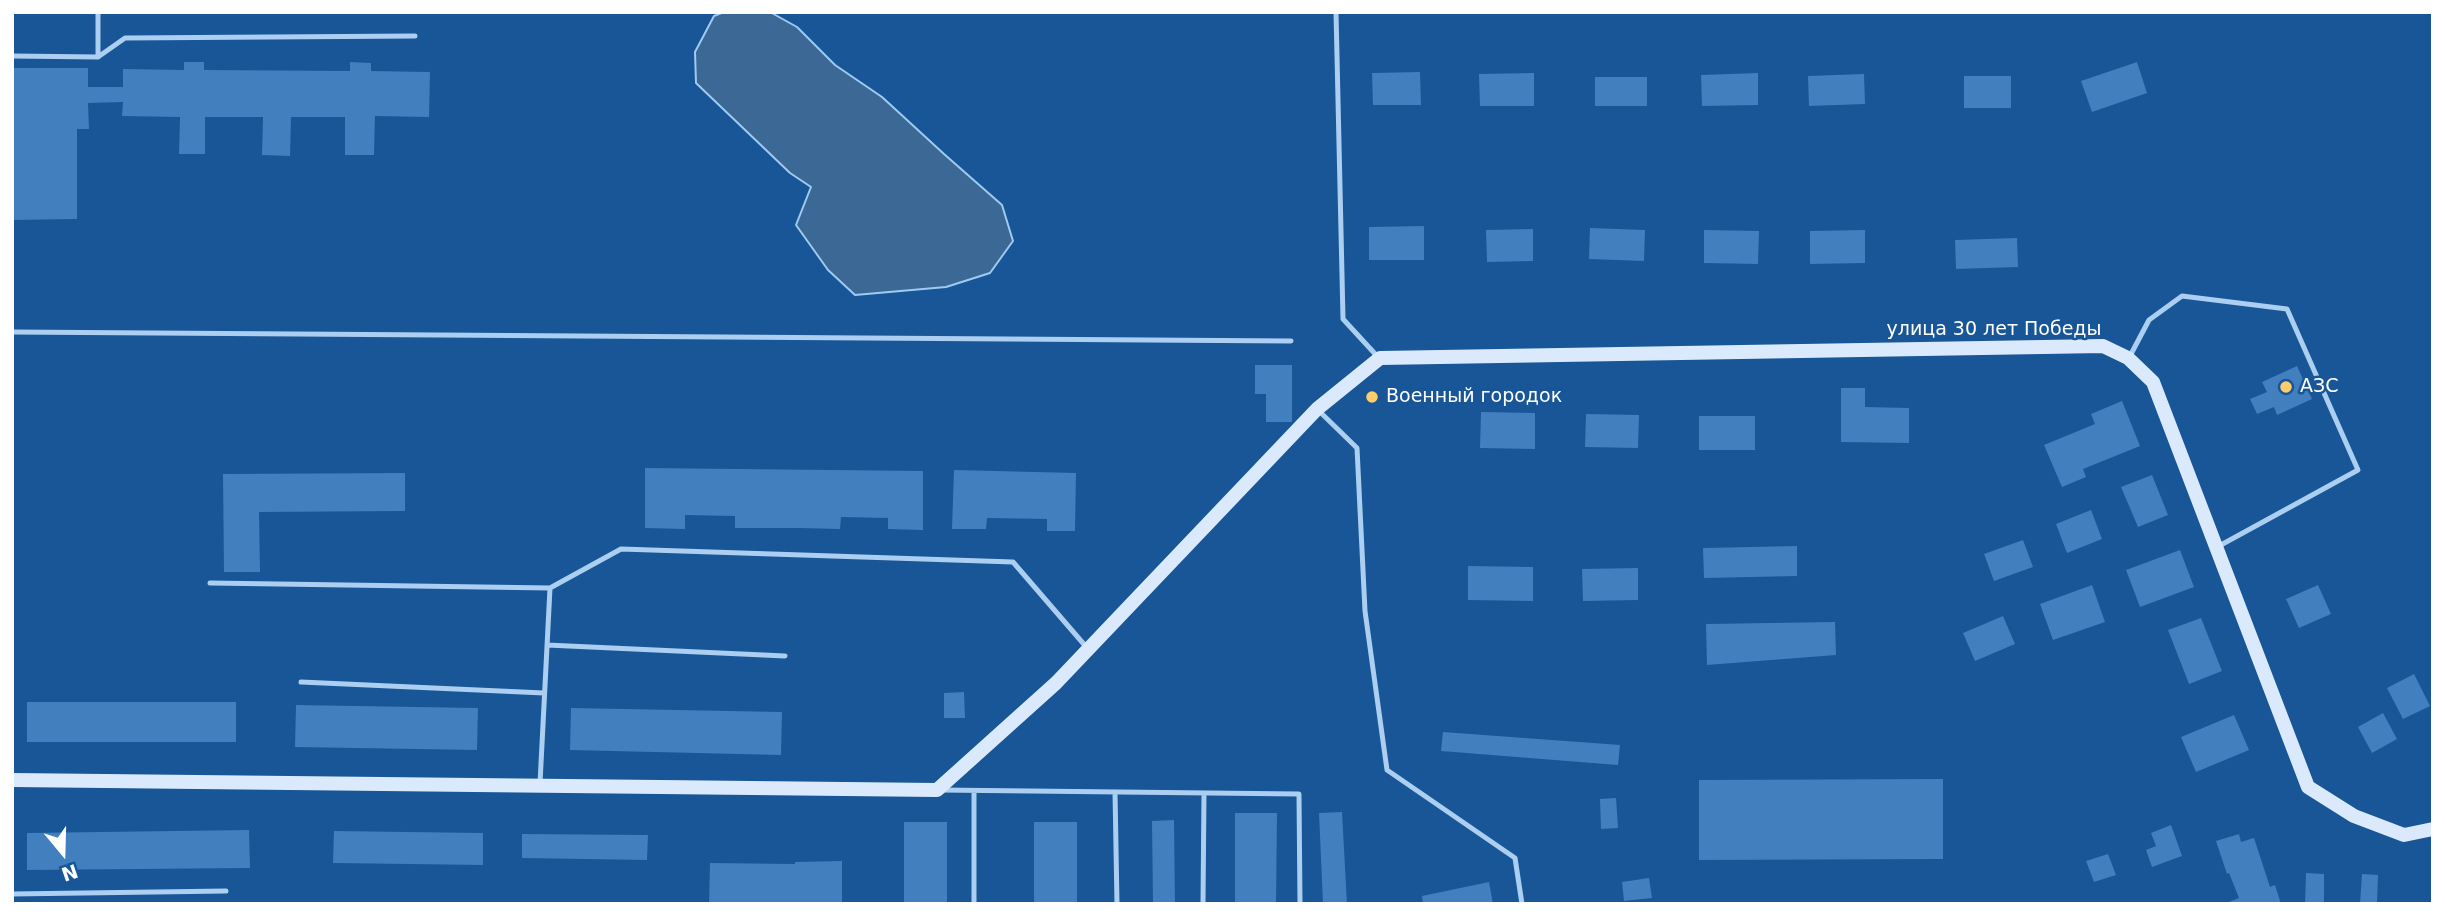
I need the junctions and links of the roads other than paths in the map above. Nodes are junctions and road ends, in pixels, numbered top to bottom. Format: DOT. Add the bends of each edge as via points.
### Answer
graph roads {
  1 [pos="98,12"];
  2 [pos="1336,12"];
  3 [pos="415,36"];
  4 [pos="12,56"];
  5 [pos="98,57"];
  6 [pos="12,331"];
  7 [pos="1291,341"];
  8 [pos="1380,358"];
  9 [pos="2128,358"];
  10 [pos="1317,409"];
  11 [pos="2216,548"];
  12 [pos="210,583"];
  13 [pos="550,588"];
  14 [pos="547,645"];
  15 [pos="1089,649"];
  16 [pos="785,656"];
  17 [pos="301,682"];
  18 [pos="544,693"];
  19 [pos="12,780"];
  20 [pos="539,786"];
  21 [pos="937,790"];
  22 [pos="974,791"];
  23 [pos="1115,792"];
  24 [pos="1204,793"];
  25 [pos="2433,830"];
  26 [pos="226,891"];
  27 [pos="12,894"];
  28 [pos="974,904"];
  29 [pos="1117,904"];
  30 [pos="1203,904"];
  31 [pos="1300,904"];
  32 [pos="1522,904"];
  1 -- 5 [label="lane"];
  2 -- 8 [label="lane" via="1343,319"];
  3 -- 5 [label="lane" via="125,38"];
  4 -- 5 [label="lane"];
  6 -- 7 [label="lane"];
  8 -- 9 [label="street, улица 30 лет Победы" via="2103,346"];
  8 -- 10 [label="street"];
  9 -- 11 [label="street, улица 30 лет Победы" via="2153,382"];
  9 -- 11 [label="lane" via="2149,320 2182,296 2287,309 2358,470"];
  10 -- 15 [label="street"];
  10 -- 32 [label="lane" via="1357,448 1365,611 1387,770 1515,858"];
  11 -- 25 [label="street, улица 30 лет Победы" via="2308,787 2354,816 2404,835"];
  12 -- 13 [label="lane"];
  13 -- 14 [label="lane"];
  13 -- 15 [label="lane" via="621,549 1013,562"];
  14 -- 16 [label="lane"];
  14 -- 18 [label="lane"];
  15 -- 21 [label="street"];
  17 -- 18 [label="lane"];
  18 -- 20 [label="lane"];
  19 -- 20 [label="street"];
  20 -- 21 [label="street"];
  21 -- 22 [label="lane"];
  22 -- 23 [label="lane"];
  22 -- 28 [label="lane"];
  23 -- 24 [label="lane"];
  23 -- 29 [label="lane"];
  24 -- 30 [label="lane"];
  24 -- 31 [label="lane" via="1299,794"];
  26 -- 27 [label="lane"];
}
